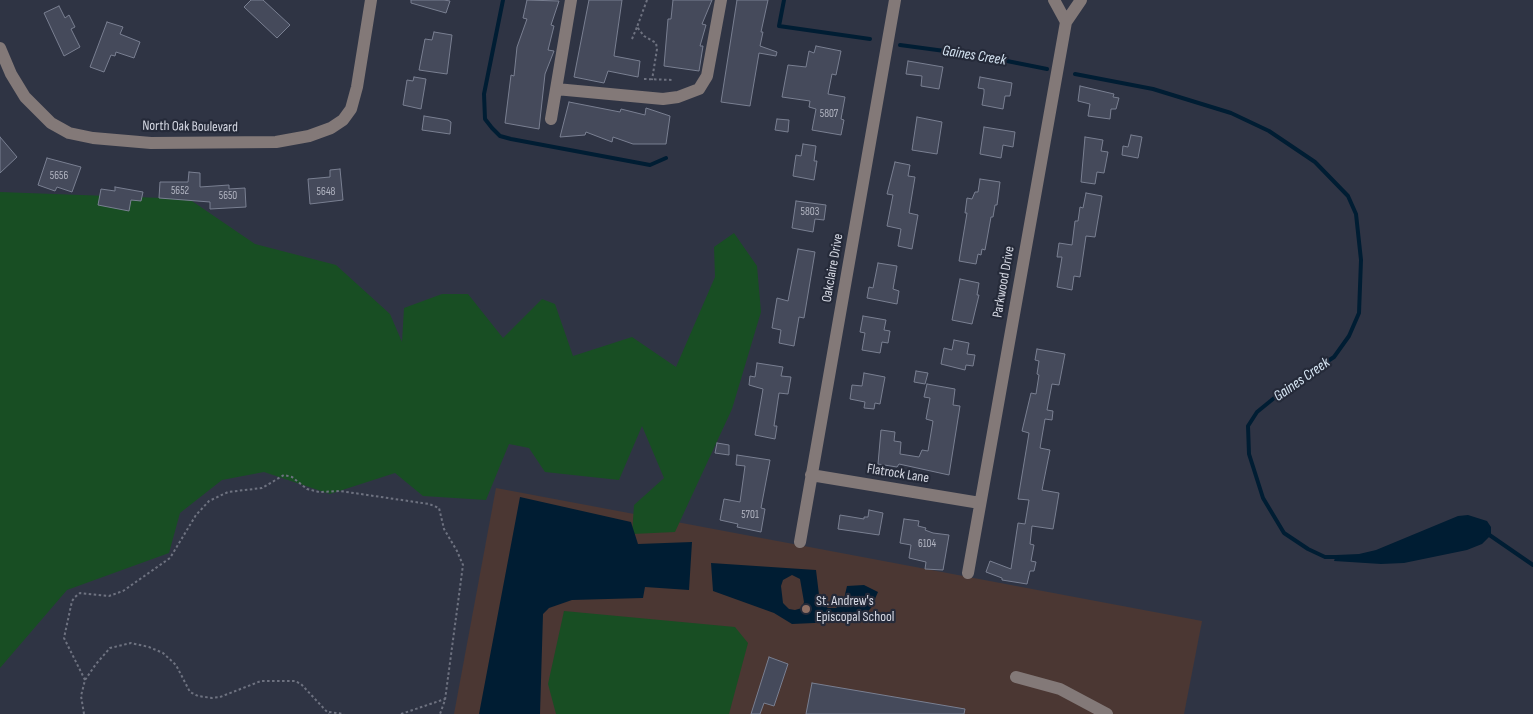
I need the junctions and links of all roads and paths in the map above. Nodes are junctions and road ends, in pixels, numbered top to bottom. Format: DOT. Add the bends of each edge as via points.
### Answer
graph roads {
  1 [pos="372,0"];
  2 [pos="571,0"];
  3 [pos="647,0"];
  4 [pos="721,0"];
  5 [pos="896,0"];
  6 [pos="1054,0"];
  7 [pos="1081,0"];
  8 [pos="1066,22"];
  9 [pos="637,27"];
  10 [pos="632,39"];
  11 [pos="0,48"];
  12 [pos="644,79"];
  13 [pos="652,80"];
  14 [pos="673,80"];
  15 [pos="556,89"];
  16 [pos="551,118"];
  17 [pos="811,475"];
  18 [pos="980,503"];
  19 [pos="800,542"];
  20 [pos="968,573"];
  21 [pos="1016,677"];
  22 [pos="86,680"];
  23 [pos="445,699"];
  24 [pos="328,713"];
  25 [pos="84,714"];
  26 [pos="344,714"];
  27 [pos="401,714"];
  28 [pos="440,714"];
  29 [pos="1108,714"];
  1 -- 11 [label="street, North Oak Boulevard" via="351,109 331,128 276,142 152,143 93,138 69,132 51,124 25,97"];
  2 -- 15 [label="street"];
  3 -- 9 [label="path"];
  4 -- 15 [label="street" via="707,76 699,90 664,99"];
  5 -- 17 [label="street, Oakclaire Drive"];
  6 -- 8 [label="street"];
  7 -- 8 [label="street, Parkwood Drive"];
  8 -- 18 [label="street, Parkwood Drive"];
  9 -- 10 [label="path"];
  9 -- 13 [label="path" via="656,43"];
  12 -- 13 [label="path"];
  13 -- 14 [label="path"];
  15 -- 16 [label="street"];
  17 -- 18 [label="street, Flatrock Lane"];
  17 -- 19 [label="street, Oakclaire Drive"];
  18 -- 20 [label="street, Parkwood Drive"];
  21 -- 29 [label="street" via="1060,689"];
  22 -- 23 [label="path" via="64,638 75,597 80,593 109,596 124,591 170,558 196,515 209,501 228,492 262,488 284,474 307,490 358,493 439,508 444,529 463,565"];
  22 -- 24 [label="path" via="102,654 110,648 132,644 163,653 176,666 190,692 198,696 220,697 261,680 295,681"];
  22 -- 25 [label="path" via="81,696"];
  23 -- 27 [label="path"];
  23 -- 28 [label="path"];
  24 -- 26 [label="path"];
}
